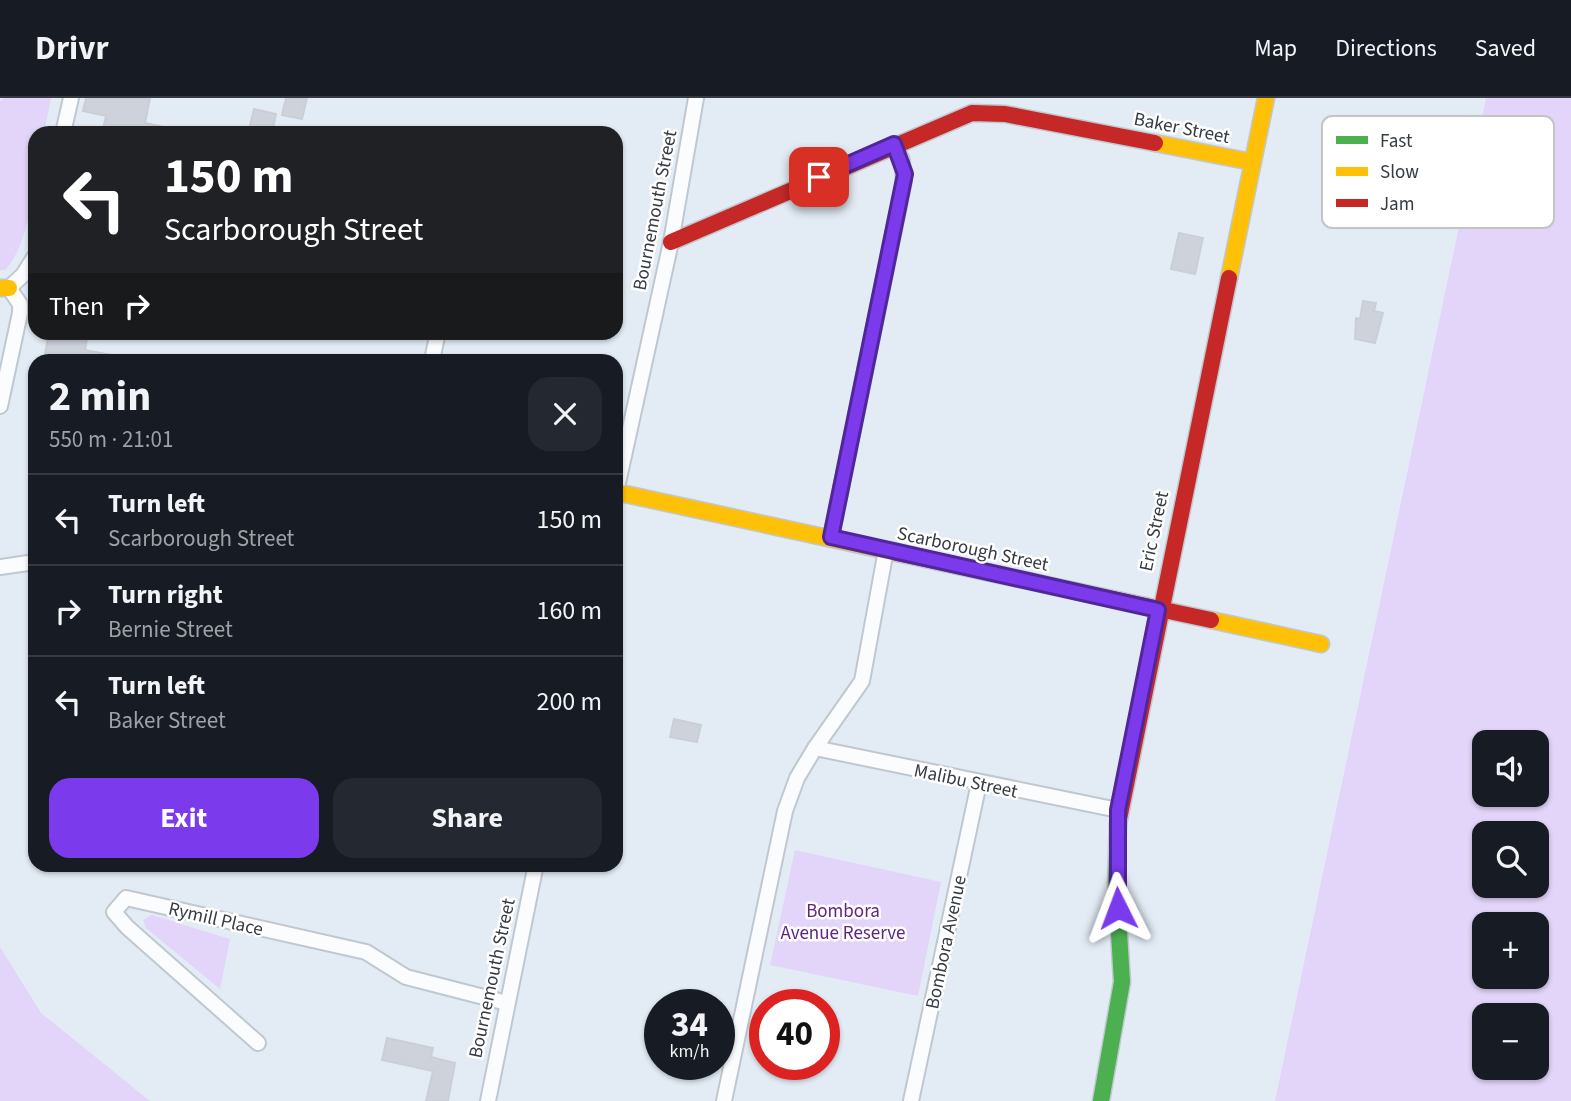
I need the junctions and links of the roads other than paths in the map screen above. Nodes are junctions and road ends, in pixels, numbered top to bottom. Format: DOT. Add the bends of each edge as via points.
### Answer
graph roads {
  1 [pos="71,98"];
  2 [pos="696,98"];
  3 [pos="1266,98"];
  4 [pos="65,126"];
  5 [pos="894,144"];
  6 [pos="1252,162"];
  7 [pos="671,242"];
  8 [pos="28,267"];
  9 [pos="4,288"];
  10 [pos="0,406"];
  11 [pos="623,460"];
  12 [pos="623,493"];
  13 [pos="831,537"];
  14 [pos="886,550"];
  15 [pos="28,563"];
  16 [pos="0,567"];
  17 [pos="1158,610"];
  18 [pos="1321,644"];
  19 [pos="815,748"];
  20 [pos="979,783"];
  21 [pos="1118,810"];
  22 [pos="534,872"];
  23 [pos="507,1003"];
  24 [pos="258,1043"];
  25 [pos="488,1101"];
  26 [pos="724,1101"];
  27 [pos="911,1101"];
  28 [pos="1101,1101"];
  1 -- 4 [label="street"];
  2 -- 7 [label="street, Bournemouth Street"];
  3 -- 6 [label="street, Eric Street"];
  5 -- 6 [label="street, Baker Street" via="961,115 984,112"];
  5 -- 7 [label="street, Baker Street"];
  5 -- 13 [label="street" via="902,160 904,181"];
  6 -- 17 [label="street, Eric Street"];
  7 -- 11 [label="street, Bournemouth Street"];
  8 -- 9 [label="street"];
  9 -- 10 [label="street" via="20,303 20,313"];
  12 -- 13 [label="street, Scarborough Street"];
  13 -- 14 [label="street, Scarborough Street"];
  14 -- 17 [label="street, Scarborough Street"];
  14 -- 19 [label="street" via="862,681"];
  15 -- 16 [label="street"];
  17 -- 18 [label="street, Scarborough Street"];
  17 -- 21 [label="street, Eric Street"];
  19 -- 20 [label="street, Malibu Street"];
  19 -- 26 [label="street" via="785,811"];
  20 -- 21 [label="street, Malibu Street"];
  20 -- 27 [label="street, Bombora Avenue"];
  21 -- 28 [label="street, Eric Street" via="1116,883 1122,982"];
  22 -- 23 [label="street, Bournemouth Street"];
  23 -- 24 [label="street, Rymill Place" via="406,977 366,952 126,898 114,912 127,927"];
  23 -- 25 [label="street, Bournemouth Street"];
}
